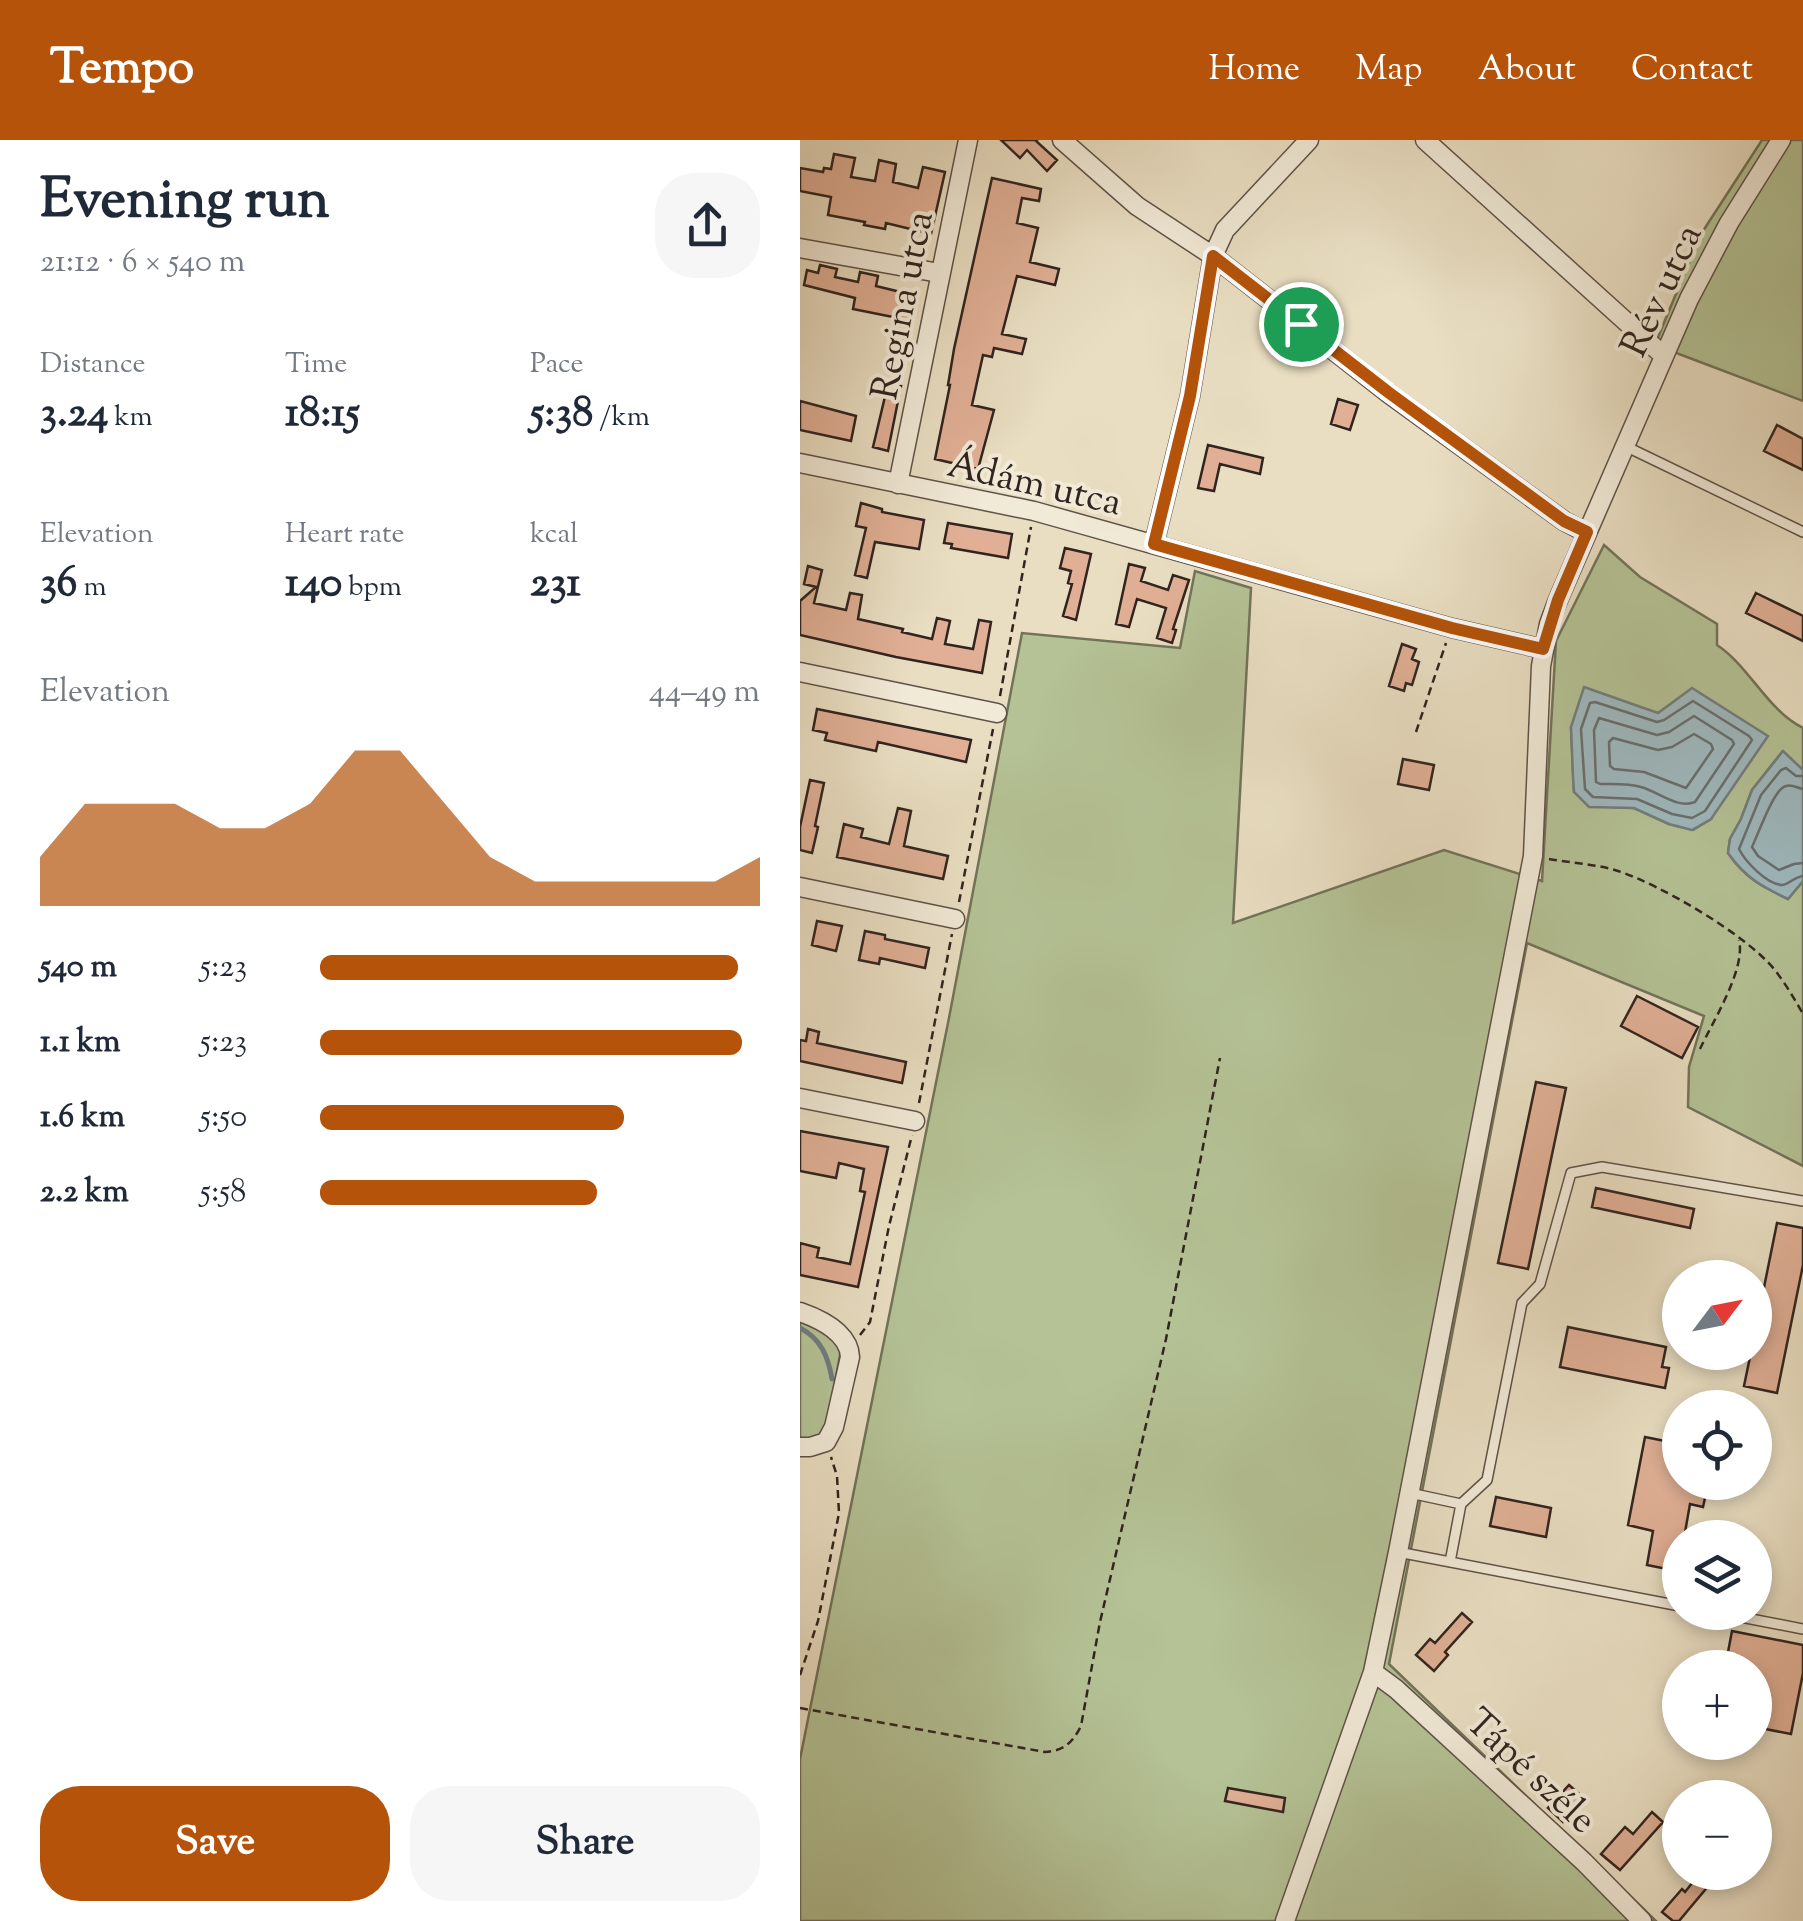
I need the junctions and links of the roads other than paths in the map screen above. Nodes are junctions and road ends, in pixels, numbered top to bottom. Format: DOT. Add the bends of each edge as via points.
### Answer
graph roads {
  1 [pos="968,140"];
  2 [pos="1062,140"];
  3 [pos="1309,140"];
  4 [pos="1425,140"];
  5 [pos="1782,140"];
  6 [pos="800,248"];
  7 [pos="1213,256"];
  8 [pos="939,273"];
  9 [pos="1664,356"];
  10 [pos="1625,446"];
  11 [pos="800,463"];
  12 [pos="898,484"];
  13 [pos="1587,532"];
  14 [pos="1803,532"];
  15 [pos="1154,544"];
  16 [pos="1543,649"];
  17 [pos="800,672"];
  18 [pos="996,713"];
  19 [pos="800,886"];
  20 [pos="955,919"];
  21 [pos="800,1098"];
  22 [pos="915,1121"];
  23 [pos="1803,1200"];
  24 [pos="800,1312"];
  25 [pos="800,1447"];
  26 [pos="1410,1493"];
  27 [pos="1461,1504"];
  28 [pos="1398,1552"];
  29 [pos="1450,1562"];
  30 [pos="1662,1603"];
  31 [pos="1772,1623"];
  32 [pos="1803,1629"];
  33 [pos="1372,1672"];
  34 [pos="1285,1921"];
  35 [pos="1642,1921"];
  1 -- 8 [label="street, Regina utca"];
  2 -- 7 [label="street" via="1137,206"];
  3 -- 7 [label="street" via="1225,230"];
  4 -- 9 [label="street"];
  5 -- 9 [label="street, Rév utca" via="1711,254"];
  6 -- 8 [label="street"];
  7 -- 13 [label="street" via="1420,416"];
  7 -- 15 [label="street" via="1190,396"];
  8 -- 12 [label="street, Regina utca"];
  9 -- 10 [label="street, Rév utca"];
  10 -- 13 [label="street, Rév utca"];
  10 -- 14 [label="lane"];
  11 -- 12 [label="street, Ádám utca"];
  12 -- 15 [label="street, Ádám utca"];
  13 -- 16 [label="street, Rév utca"];
  15 -- 16 [label="street, Ádám utca"];
  16 -- 26 [label="street, Rév utca" via="1533,856"];
  17 -- 18 [label="street"];
  19 -- 20 [label="street"];
  21 -- 22 [label="street"];
  23 -- 27 [label="lane" via="1602,1168 1571,1173 1540,1284 1522,1303 1486,1480"];
  24 -- 25 [label="street" via="823,1321 850,1348 834,1427 826,1442"];
  26 -- 27 [label="lane"];
  26 -- 28 [label="street, Rév utca"];
  27 -- 29 [label="lane"];
  28 -- 29 [label="lane"];
  28 -- 33 [label="street, Rév utca"];
  29 -- 30 [label="lane"];
  31 -- 32 [label="lane"];
  33 -- 34 [label="street, Rév utca"];
  33 -- 35 [label="street, Tápé széle"];
}
